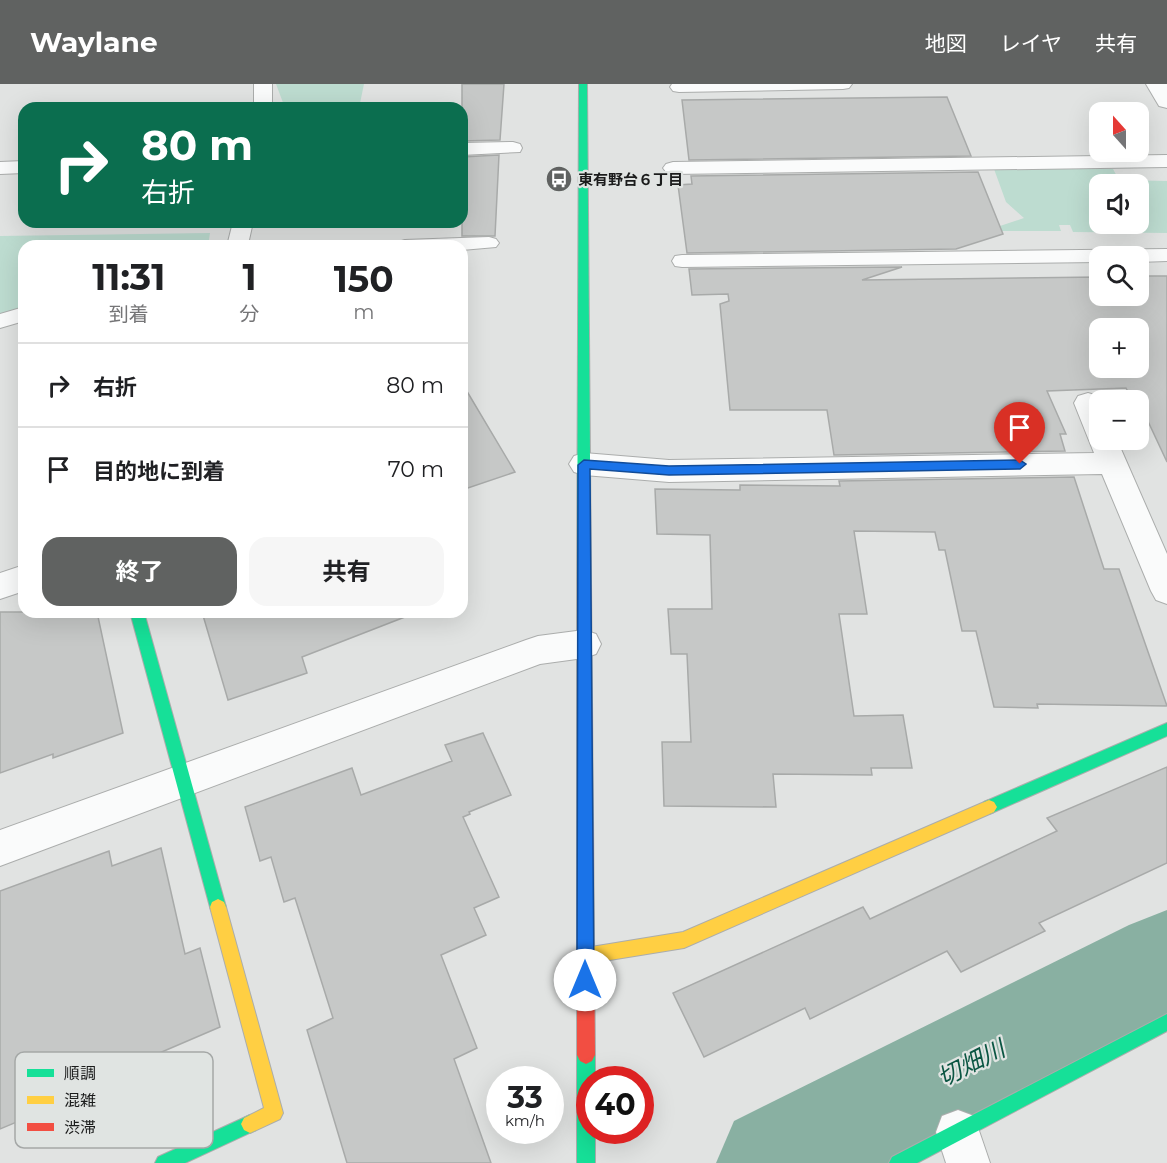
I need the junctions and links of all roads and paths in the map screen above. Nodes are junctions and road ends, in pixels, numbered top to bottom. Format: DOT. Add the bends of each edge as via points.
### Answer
graph roads {
  1 [pos="263,84"];
  2 [pos="583,84"];
  3 [pos="843,84"];
  4 [pos="1157,84"];
  5 [pos="679,87"];
  6 [pos="1167,100"];
  7 [pos="263,102"];
  8 [pos="513,148"];
  9 [pos="468,149"];
  10 [pos="1167,161"];
  11 [pos="18,167"];
  12 [pos="0,168"];
  13 [pos="673,168"];
  14 [pos="489,243"];
  15 [pos="468,244"];
  16 [pos="1167,255"];
  17 [pos="682,261"];
  18 [pos="18,316"];
  19 [pos="0,321"];
  20 [pos="1108,451"];
  21 [pos="584,465"];
  22 [pos="18,580"];
  23 [pos="0,586"];
  24 [pos="1167,591"];
  25 [pos="138,618"];
  26 [pos="584,644"];
  27 [pos="1167,729"];
  28 [pos="182,781"];
  29 [pos="0,848"];
  30 [pos="585,956"];
  31 [pos="1167,1022"];
  32 [pos="213,1141"];
  33 [pos="963,1147"];
  34 [pos="197,1148"];
  35 [pos="164,1163"];
  36 [pos="586,1163"];
  37 [pos="898,1163"];
  1 -- 7 [label="lane"];
  2 -- 21 [label="street"];
  3 -- 5 [label="lane"];
  4 -- 6 [label="street"];
  8 -- 9 [label="lane"];
  10 -- 13 [label="lane"];
  11 -- 12 [label="lane"];
  14 -- 15 [label="lane"];
  16 -- 17 [label="lane"];
  18 -- 19 [label="lane"];
  20 -- 21 [label="street" via="669,471"];
  20 -- 24 [label="street"];
  21 -- 26 [label="street"];
  22 -- 23 [label="street"];
  25 -- 28 [label="street"];
  26 -- 28 [label="street" via="538,650"];
  26 -- 30 [label="street"];
  27 -- 30 [label="street" via="684,940"];
  28 -- 29 [label="street"];
  28 -- 32 [label="street" via="274,1113"];
  30 -- 36 [label="street"];
  31 -- 33 [label="street"];
  33 -- 37 [label="street"];
  34 -- 35 [label="street"];
}
